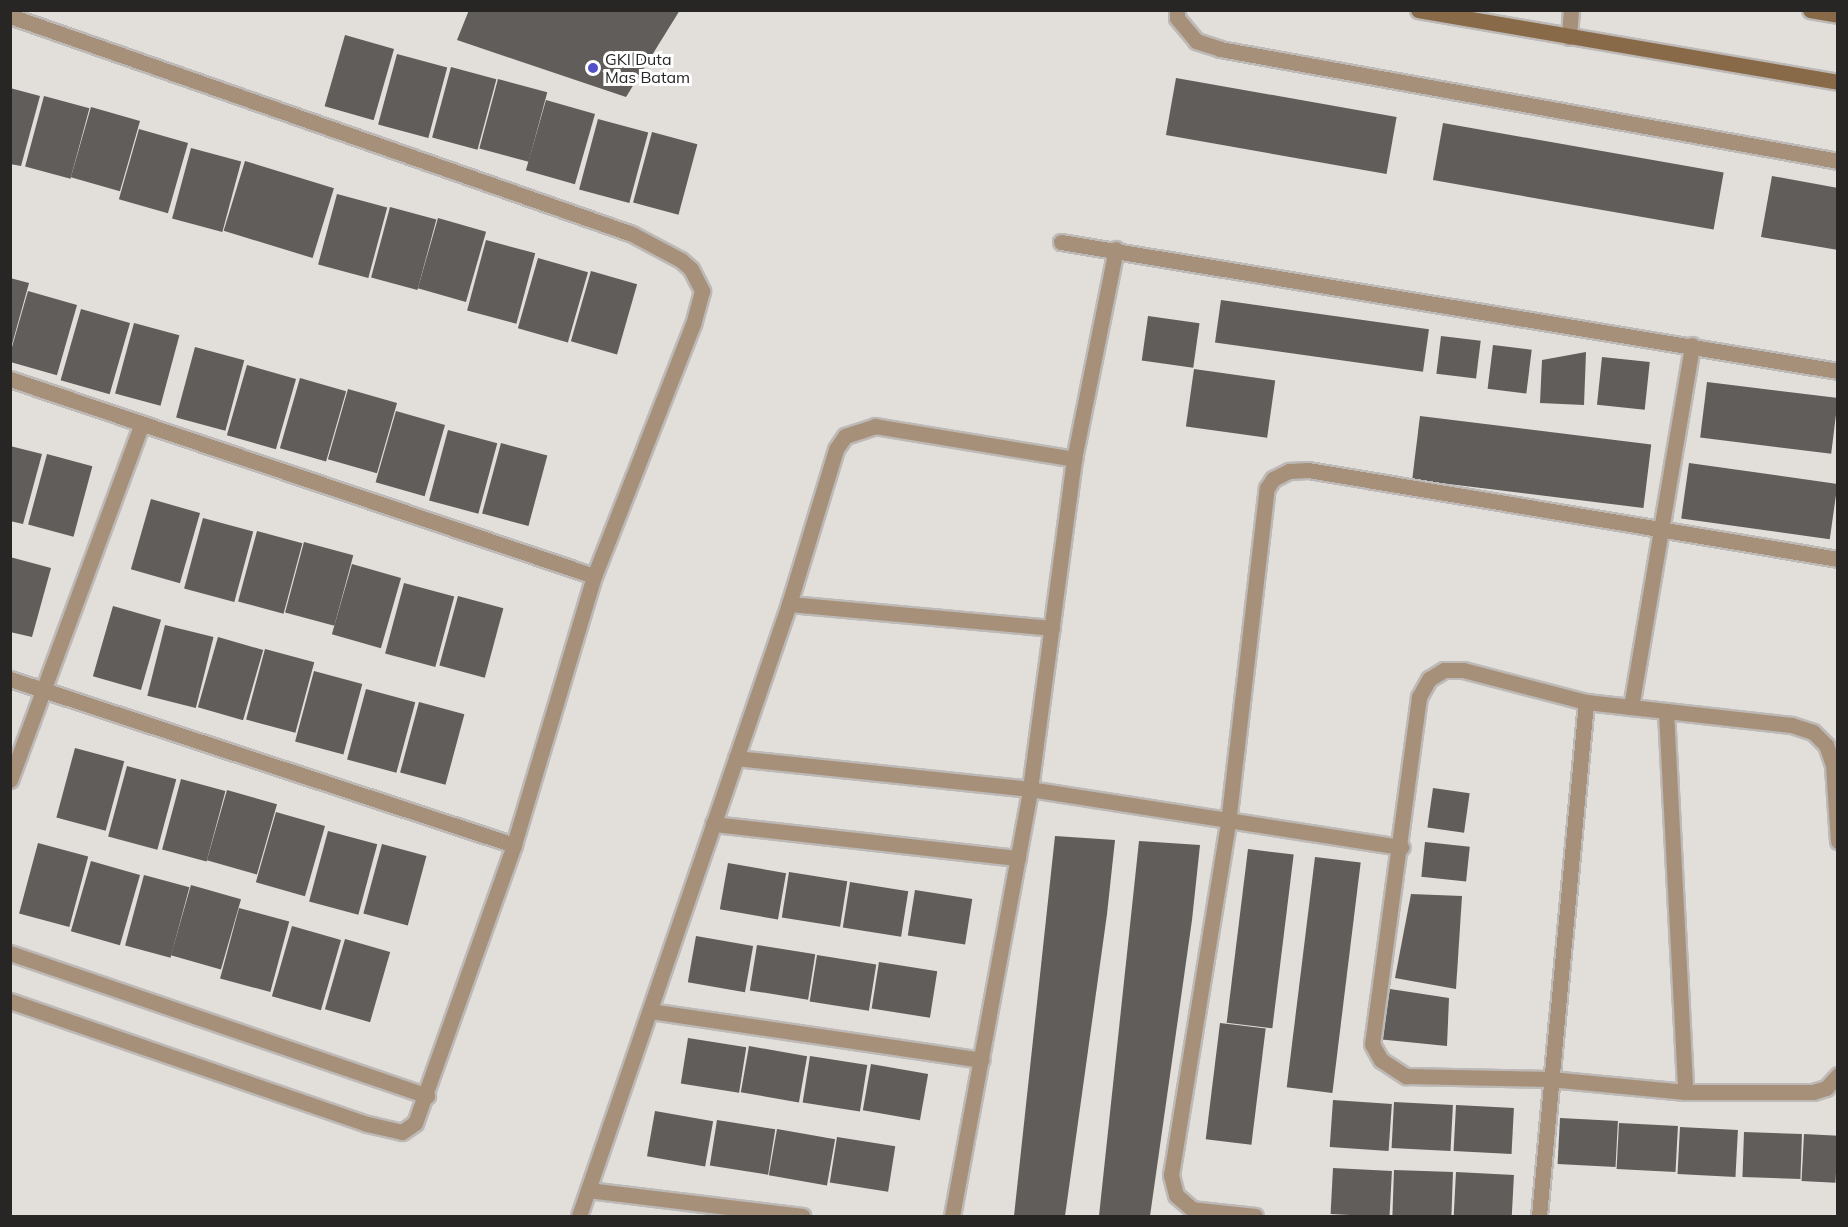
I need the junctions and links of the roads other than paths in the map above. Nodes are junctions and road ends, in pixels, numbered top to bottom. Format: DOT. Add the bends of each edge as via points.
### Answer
graph roads {
  1 [pos="1177,10"];
  2 [pos="1418,10"];
  3 [pos="1571,10"];
  4 [pos="1810,10"];
  5 [pos="1838,15"];
  6 [pos="10,16"];
  7 [pos="1569,37"];
  8 [pos="1838,82"];
  9 [pos="1838,160"];
  10 [pos="1061,242"];
  11 [pos="1116,249"];
  12 [pos="1692,345"];
  13 [pos="1838,370"];
  14 [pos="10,379"];
  15 [pos="141,426"];
  16 [pos="1074,459"];
  17 [pos="1661,529"];
  18 [pos="1838,559"];
  19 [pos="594,576"];
  20 [pos="789,604"];
  21 [pos="1052,628"];
  22 [pos="10,679"];
  23 [pos="44,690"];
  24 [pos="1586,702"];
  25 [pos="1631,707"];
  26 [pos="1665,711"];
  27 [pos="736,758"];
  28 [pos="10,780"];
  29 [pos="1030,789"];
  30 [pos="1228,823"];
  31 [pos="713,824"];
  32 [pos="1838,841"];
  33 [pos="514,845"];
  34 [pos="1401,847"];
  35 [pos="1018,858"];
  36 [pos="10,953"];
  37 [pos="10,1001"];
  38 [pos="650,1011"];
  39 [pos="981,1060"];
  40 [pos="1838,1075"];
  41 [pos="1550,1079"];
  42 [pos="1685,1092"];
  43 [pos="427,1096"];
  44 [pos="588,1190"];
  45 [pos="579,1216"];
  46 [pos="802,1216"];
  47 [pos="952,1216"];
  48 [pos="1255,1216"];
  49 [pos="1539,1216"];
  1 -- 9 [label="street" via="1177,18 1196,41 1220,49"];
  2 -- 7 [label="street"];
  3 -- 7 [label="street"];
  4 -- 5 [label="street"];
  6 -- 19 [label="street" via="632,234 666,250 691,269 702,291 693,324"];
  7 -- 8 [label="street"];
  10 -- 11 [label="street"];
  11 -- 12 [label="street"];
  11 -- 16 [label="street"];
  12 -- 13 [label="street"];
  12 -- 17 [label="street"];
  14 -- 15 [label="street"];
  15 -- 19 [label="street"];
  15 -- 23 [label="street"];
  16 -- 20 [label="street" via="875,426 857,429 845,436 836,449"];
  16 -- 21 [label="street"];
  17 -- 18 [label="street"];
  17 -- 25 [label="street"];
  17 -- 30 [label="street" via="1308,470 1280,473 1267,488"];
  19 -- 33 [label="street"];
  20 -- 21 [label="street"];
  20 -- 27 [label="street"];
  21 -- 29 [label="street"];
  22 -- 23 [label="street"];
  23 -- 28 [label="street"];
  23 -- 33 [label="street"];
  24 -- 25 [label="street"];
  24 -- 34 [label="street" via="1463,670 1444,670 1429,680 1419,697"];
  24 -- 41 [label="street"];
  25 -- 26 [label="street"];
  26 -- 32 [label="street" via="1791,725 1813,732 1826,745 1833,765"];
  26 -- 42 [label="street"];
  27 -- 29 [label="street"];
  27 -- 31 [label="street"];
  29 -- 30 [label="street"];
  29 -- 35 [label="street"];
  30 -- 34 [label="street"];
  30 -- 48 [label="street" via="1171,1175 1176,1195 1192,1209"];
  31 -- 35 [label="street"];
  31 -- 38 [label="street"];
  33 -- 43 [label="street"];
  34 -- 41 [label="street" via="1372,1044 1381,1060 1406,1076"];
  35 -- 39 [label="street"];
  36 -- 43 [label="street"];
  37 -- 43 [label="street" via="393,1132 402,1132 415,1123"];
  38 -- 39 [label="street"];
  38 -- 44 [label="street"];
  39 -- 47 [label="street"];
  40 -- 42 [label="street" via="1826,1088 1813,1092"];
  41 -- 42 [label="street"];
  41 -- 49 [label="street"];
  44 -- 45 [label="street"];
  44 -- 46 [label="street"];
}
